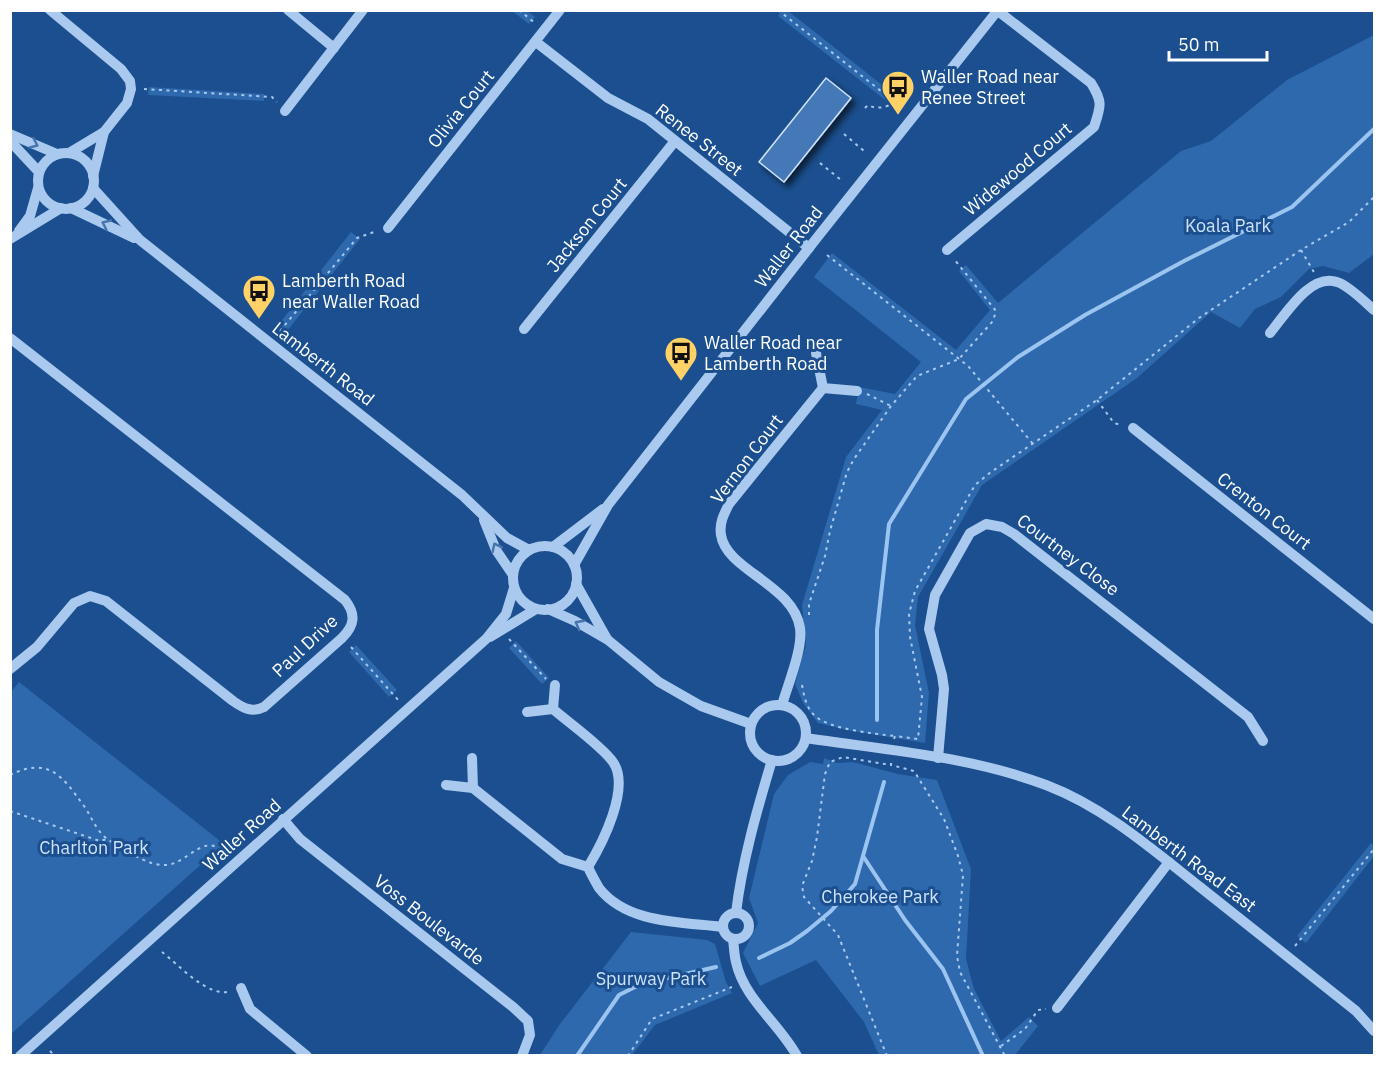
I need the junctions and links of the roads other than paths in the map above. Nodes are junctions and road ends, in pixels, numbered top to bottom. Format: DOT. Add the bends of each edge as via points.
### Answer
graph roads {
  1 [pos="50,10"];
  2 [pos="288,10"];
  3 [pos="363,10"];
  4 [pos="560,10"];
  5 [pos="998,11"];
  6 [pos="536,42"];
  7 [pos="334,48"];
  8 [pos="285,111"];
  9 [pos="104,132"];
  10 [pos="10,134"];
  11 [pos="10,141"];
  12 [pos="675,141"];
  13 [pos="69,153"];
  14 [pos="57,154"];
  15 [pos="39,172"];
  16 [pos="93,176"];
  17 [pos="38,188"];
  18 [pos="93,188"];
  19 [pos="66,208"];
  20 [pos="388,228"];
  21 [pos="13,238"];
  22 [pos="140,240"];
  23 [pos="809,248"];
  24 [pos="947,250"];
  25 [pos="1374,310"];
  26 [pos="524,329"];
  27 [pos="1270,333"];
  28 [pos="10,338"];
  29 [pos="816,353"];
  30 [pos="823,388"];
  31 [pos="857,391"];
  32 [pos="1133,428"];
  33 [pos="608,505"];
  34 [pos="482,516"];
  35 [pos="553,547"];
  36 [pos="529,550"];
  37 [pos="574,565"];
  38 [pos="513,575"];
  39 [pos="576,584"];
  40 [pos="514,588"];
  41 [pos="536,609"];
  42 [pos="549,609"];
  43 [pos="1374,619"];
  44 [pos="486,639"];
  45 [pos="608,640"];
  46 [pos="10,669"];
  47 [pos="555,685"];
  48 [pos="782,705"];
  49 [pos="553,709"];
  50 [pos="527,712"];
  51 [pos="751,724"];
  52 [pos="806,738"];
  53 [pos="1263,741"];
  54 [pos="938,758"];
  55 [pos="472,759"];
  56 [pos="772,760"];
  57 [pos="446,785"];
  58 [pos="473,788"];
  59 [pos="284,819"];
  60 [pos="1169,862"];
  61 [pos="588,867"];
  62 [pos="736,913"];
  63 [pos="723,927"];
  64 [pos="734,939"];
  65 [pos="241,988"];
  66 [pos="1057,1008"];
  67 [pos="1356,1011"];
  68 [pos="1374,1018"];
  69 [pos="1374,1031"];
  70 [pos="307,1055"];
  71 [pos="20,1056"];
  72 [pos="522,1056"];
  73 [pos="797,1056"];
  1 -- 9 [label="street" via="121,69 129,81 127,103"];
  2 -- 7 [label="street"];
  3 -- 7 [label="street"];
  4 -- 6 [label="street, Olivia Court"];
  5 -- 23 [label="street, Waller Road"];
  5 -- 24 [label="street, Widewood Court" via="1091,83 1100,98 1099,112 1094,127"];
  6 -- 12 [label="street, Renee Street" via="608,98 648,119"];
  6 -- 20 [label="street, Olivia Court"];
  7 -- 8 [label="street"];
  9 -- 13 [label="street"];
  9 -- 16 [label="street"];
  10 -- 14 [label="street, one-way"];
  11 -- 15 [label="street"];
  12 -- 23 [label="street, Renee Street"];
  12 -- 26 [label="street, Jackson Court"];
  13 -- 14 [label="street"];
  13 -- 16 [label="street" via="85,160"];
  14 -- 15 [label="street"];
  15 -- 17 [label="street"];
  16 -- 18 [label="street"];
  17 -- 19 [label="street, Lamberth Road" via="47,201"];
  17 -- 21 [label="street" via="30,216"];
  18 -- 19 [label="street" via="85,201"];
  18 -- 22 [label="street, Lamberth Road"];
  19 -- 21 [label="street"];
  22 -- 19 [label="street, Lamberth Road, one-way"];
  22 -- 34 [label="street, Lamberth Road" via="462,495"];
  23 -- 33 [label="street, Waller Road"];
  25 -- 27 [label="street" via="1339,282 1324,279 1311,285"];
  28 -- 46 [label="street, Paul Drive" via="345,600 351,607 352,624 342,638 264,707 252,710 233,701 106,601 90,596 74,603 42,641"];
  29 -- 30 [label="street"];
  30 -- 31 [label="street"];
  30 -- 48 [label="street, Vernon Court" via="729,504 721,521 720,536 730,554 789,602 797,617 799,647"];
  32 -- 43 [label="street, Crenton Court"];
  33 -- 35 [label="street, Waller Road"];
  33 -- 37 [label="street, Waller Road"];
  34 -- 36 [label="street, Lamberth Road" via="507,538"];
  38 -- 34 [label="street, Lamberth Road, one-way" via="496,550"];
  35 -- 36 [label="street"];
  35 -- 37 [label="street" via="566,554"];
  36 -- 38 [label="street" via="515,565"];
  37 -- 39 [label="street"];
  38 -- 40 [label="street"];
  39 -- 42 [label="street" via="566,601"];
  39 -- 45 [label="street"];
  40 -- 41 [label="street" via="526,604"];
  40 -- 44 [label="street, Waller Road" via="506,614"];
  41 -- 42 [label="street"];
  41 -- 44 [label="street, Waller Road"];
  45 -- 42 [label="street, one-way"];
  44 -- 59 [label="street, Waller Road"];
  45 -- 51 [label="street" via="659,682 701,706"];
  47 -- 49 [label="street"];
  48 -- 51 [label="street" via="763,709"];
  48 -- 52 [label="street" via="798,713"];
  49 -- 50 [label="street"];
  49 -- 61 [label="street" via="609,757 617,770 619,784 612,816"];
  51 -- 56 [label="street" via="752,742"];
  52 -- 54 [label="street, Lamberth Road East"];
  52 -- 56 [label="street" via="790,758"];
  53 -- 54 [label="street, Courtney Close" via="1248,717 1137,628 1014,534 986,524 970,533 935,595 929,618 944,689"];
  54 -- 60 [label="street, Lamberth Road East" via="999,770 1047,785 1131,832"];
  55 -- 58 [label="street"];
  56 -- 62 [label="street"];
  57 -- 58 [label="street"];
  58 -- 61 [label="street" via="562,859"];
  59 -- 71 [label="street, Waller Road"];
  59 -- 72 [label="street, Voss Boulevarde" via="300,839 513,1007 528,1022 530,1035"];
  60 -- 66 [label="street"];
  60 -- 67 [label="street, Lamberth Road East"];
  61 -- 63 [label="street" via="600,889 628,910 652,918"];
  62 -- 63 [label="street" via="726,917"];
  62 -- 64 [label="street" via="745,918 748,927 743,936"];
  63 -- 64 [label="street"];
  64 -- 73 [label="street" via="736,963 745,983"];
  65 -- 70 [label="street" via="250,1009"];
  67 -- 68 [label="street, Lamberth Road East"];
  67 -- 69 [label="street, Lamberth Road East"];
}
